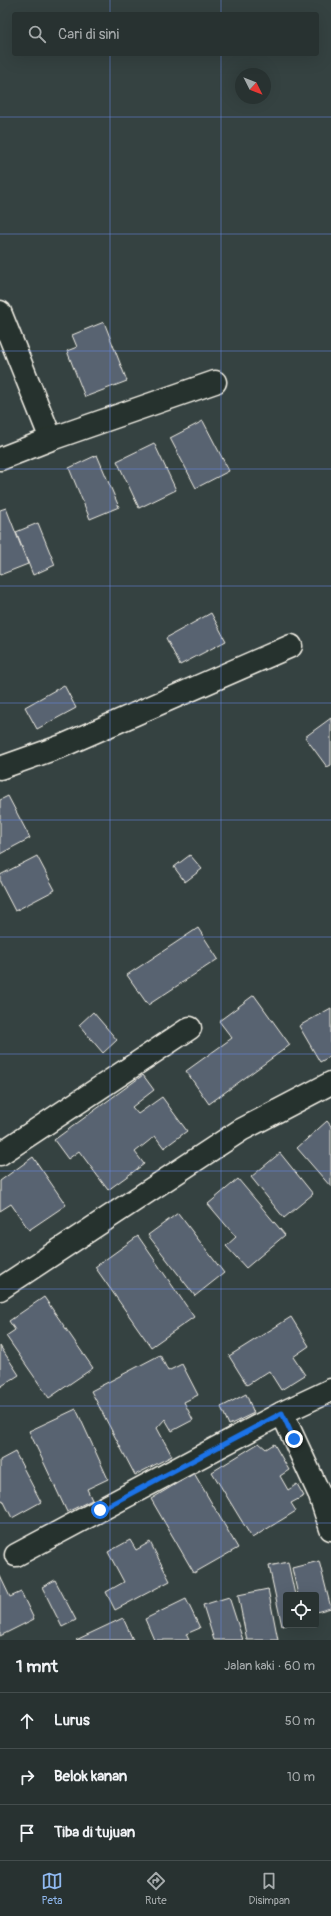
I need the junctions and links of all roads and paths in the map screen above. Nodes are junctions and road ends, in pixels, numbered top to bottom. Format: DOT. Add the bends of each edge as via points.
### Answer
graph roads {
  1 [pos="0,312"];
  2 [pos="215,382"];
  3 [pos="51,439"];
  4 [pos="0,460"];
  5 [pos="291,646"];
  6 [pos="0,768"];
  7 [pos="190,1028"];
  8 [pos="331,1083"];
  9 [pos="0,1154"];
  10 [pos="0,1289"];
  11 [pos="331,1390"];
  12 [pos="282,1413"];
  13 [pos="331,1529"];
  14 [pos="16,1555"];
  1 -- 3 [label="street"];
  2 -- 3 [label="street"];
  3 -- 4 [label="street"];
  5 -- 6 [label="street" via="62,746"];
  7 -- 9 [label="street"];
  8 -- 10 [label="street" via="241,1130"];
  11 -- 12 [label="street"];
  12 -- 13 [label="street" via="319,1493"];
  12 -- 14 [label="street"];
}
